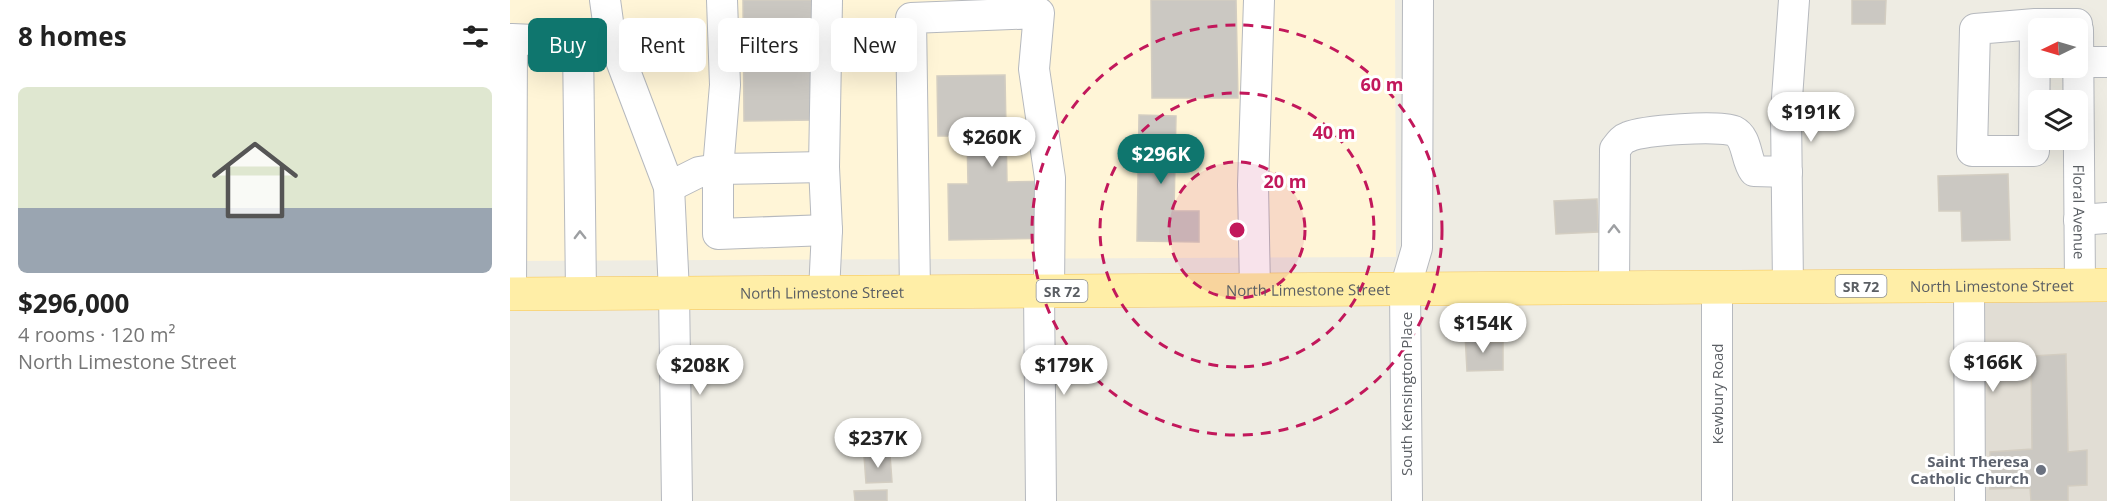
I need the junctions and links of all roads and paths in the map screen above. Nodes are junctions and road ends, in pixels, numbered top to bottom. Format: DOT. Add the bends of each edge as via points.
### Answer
graph roads {
  1 [pos="722,0"];
  2 [pos="827,0"];
  3 [pos="1259,0"];
  4 [pos="1418,0"];
  5 [pos="1794,0"];
  6 [pos="607,14"];
  7 [pos="528,40"];
  8 [pos="2088,62"];
  9 [pos="2107,62"];
  10 [pos="578,72"];
  11 [pos="2080,78"];
  12 [pos="824,167"];
  13 [pos="718,169"];
  14 [pos="1787,172"];
  15 [pos="669,187"];
  16 [pos="2093,219"];
  17 [pos="827,230"];
  18 [pos="2094,285"];
  19 [pos="1969,286"];
  20 [pos="1717,287"];
  21 [pos="1788,287"];
  22 [pos="1614,288"];
  23 [pos="1405,289"];
  24 [pos="1256,290"];
  25 [pos="1044,291"];
  26 [pos="674,292"];
  27 [pos="824,292"];
  28 [pos="915,292"];
  29 [pos="581,293"];
  30 [pos="510,294"];
  31 [pos="677,501"];
  32 [pos="1041,501"];
  33 [pos="1407,501"];
  34 [pos="1717,501"];
  35 [pos="1970,501"];
  1 -- 13 [label="street" via="725,85"];
  2 -- 12 [label="street"];
  3 -- 24 [label="street" via="1253,185"];
  4 -- 23 [label="street, South Kensington Place" via="1417,248"];
  5 -- 14 [label="street" via="1786,112"];
  6 -- 15 [label="street"];
  7 -- 30 [label="street" via="512,39"];
  8 -- 9 [label="street"];
  29 -- 10 [label="street, one-way"];
  11 -- 16 [label="street, Floral Avenue"];
  12 -- 13 [label="street"];
  12 -- 17 [label="street"];
  13 -- 15 [label="street" via="699,172"];
  13 -- 17 [label="street" via="718,234"];
  14 -- 21 [label="street"];
  22 -- 14 [label="street, one-way" via="1615,149 1627,137 1666,130 1733,131 1743,139 1754,171"];
  15 -- 26 [label="street"];
  16 -- 18 [label="street, Floral Avenue"];
  17 -- 27 [label="street"];
  18 -- 19 [label="main road, North Limestone Street / SR 72"];
  19 -- 21 [label="main road, North Limestone Street / SR 72"];
  19 -- 35 [label="street"];
  20 -- 21 [label="main road, North Limestone Street / SR 72"];
  20 -- 22 [label="main road, North Limestone Street / SR 72"];
  20 -- 34 [label="street, Kewbury Road"];
  22 -- 23 [label="main road, North Limestone Street / SR 72"];
  23 -- 24 [label="main road, North Limestone Street / SR 72"];
  23 -- 33 [label="street, South Kensington Place"];
  24 -- 25 [label="main road, North Limestone Street / SR 72"];
  25 -- 28 [label="main road, North Limestone Street / SR 72"];
  25 -- 28 [label="street" via="1050,178 1034,69 1039,13 911,18"];
  25 -- 32 [label="street"];
  26 -- 27 [label="main road, North Limestone Street / SR 72"];
  26 -- 29 [label="main road, North Limestone Street / SR 72"];
  26 -- 31 [label="street"];
  27 -- 28 [label="main road, North Limestone Street / SR 72"];
  29 -- 30 [label="main road, North Limestone Street / SR 72"];
}
